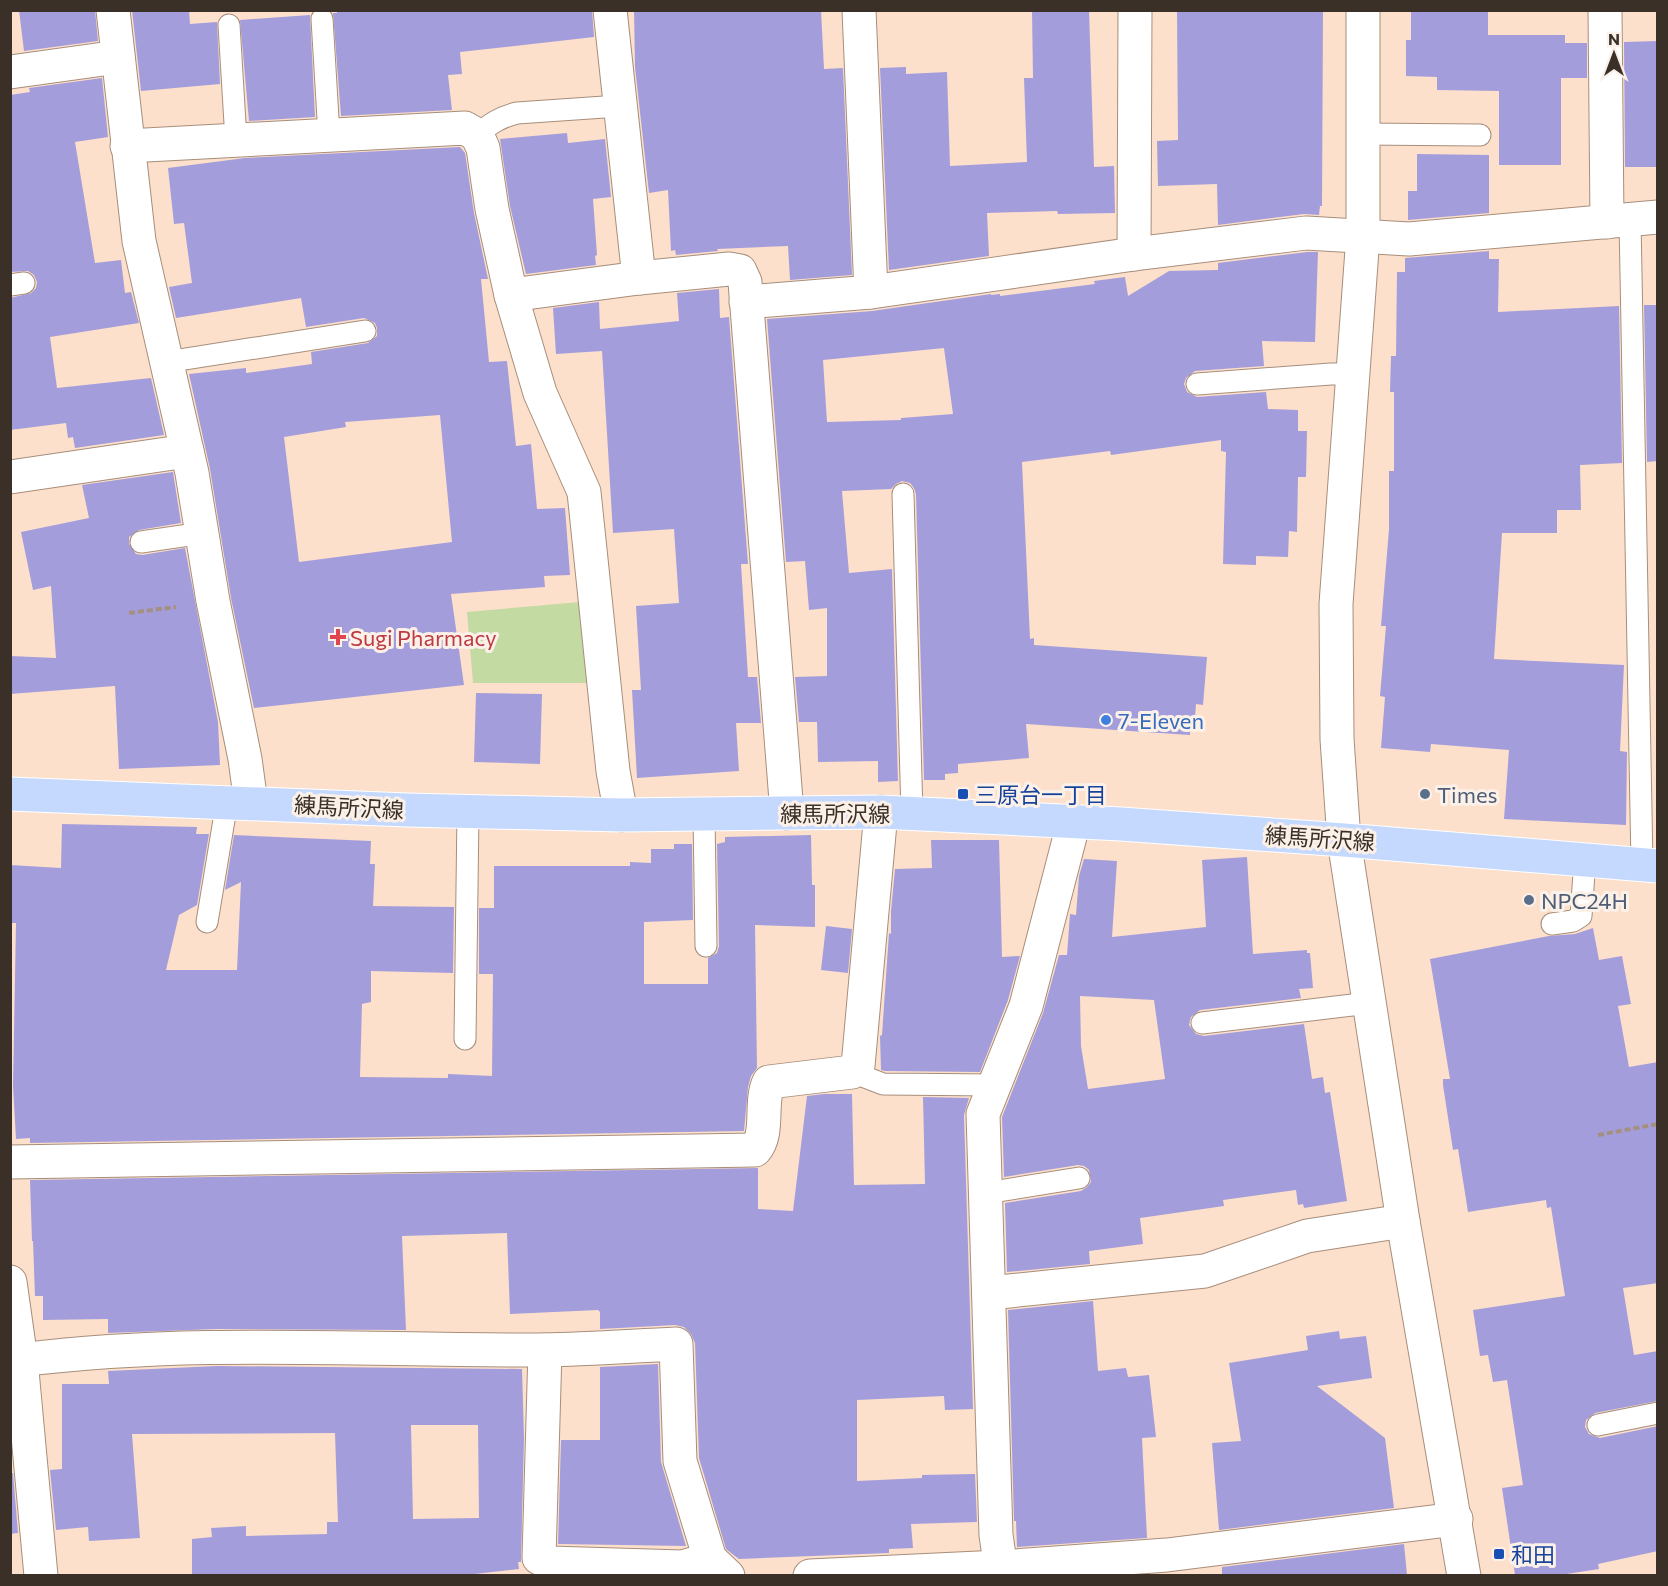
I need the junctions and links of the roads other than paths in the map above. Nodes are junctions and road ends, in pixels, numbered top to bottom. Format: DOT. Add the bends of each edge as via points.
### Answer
graph roads {
  1 [pos="113,10"];
  2 [pos="610,10"];
  3 [pos="858,10"];
  4 [pos="1135,10"];
  5 [pos="1363,10"];
  6 [pos="1605,10"];
  7 [pos="322,19"];
  8 [pos="229,25"];
  9 [pos="118,57"];
  10 [pos="10,72"];
  11 [pos="619,106"];
  12 [pos="1362,134"];
  13 [pos="329,135"];
  14 [pos="477,135"];
  15 [pos="1480,135"];
  16 [pos="236,140"];
  17 [pos="127,146"];
  18 [pos="1631,220"];
  19 [pos="1363,236"];
  20 [pos="1134,254"];
  21 [pos="639,278"];
  22 [pos="871,292"];
  23 [pos="511,295"];
  24 [pos="746,302"];
  25 [pos="365,330"];
  26 [pos="166,362"];
  27 [pos="1352,374"];
  28 [pos="1197,384"];
  29 [pos="187,451"];
  30 [pos="10,477"];
  31 [pos="903,494"];
  32 [pos="203,532"];
  33 [pos="141,542"];
  34 [pos="10,794"];
  35 [pos="239,802"];
  36 [pos="468,812"];
  37 [pos="787,813"];
  38 [pos="896,813"];
  39 [pos="704,814"];
  40 [pos="621,815"];
  41 [pos="1074,821"];
  42 [pos="1344,840"];
  43 [pos="1585,860"];
  44 [pos="1650,865"];
  45 [pos="207,922"];
  46 [pos="1552,924"];
  47 [pos="706,946"];
  48 [pos="1369,1003"];
  49 [pos="1202,1023"];
  50 [pos="465,1039"];
  51 [pos="852,1072"];
  52 [pos="995,1085"];
  53 [pos="10,1162"];
  54 [pos="1079,1178"];
  55 [pos="986,1192"];
  56 [pos="1403,1221"];
  57 [pos="10,1282"];
  58 [pos="988,1293"];
  59 [pos="545,1350"];
  60 [pos="18,1378"];
  61 [pos="1658,1413"];
  62 [pos="1598,1425"];
  63 [pos="1456,1519"];
  64 [pos="719,1567"];
  65 [pos="1001,1571"];
  66 [pos="41,1575"];
  67 [pos="810,1575"];
  68 [pos="1464,1575"];
  1 -- 9 [label="street"];
  2 -- 11 [label="street"];
  3 -- 22 [label="street"];
  4 -- 20 [label="street"];
  5 -- 12 [label="street"];
  6 -- 18 [label="street"];
  7 -- 13 [label="lane"];
  8 -- 16 [label="lane"];
  9 -- 10 [label="street"];
  9 -- 17 [label="street"];
  11 -- 14 [label="lane" via="517,113 492,122"];
  11 -- 21 [label="street"];
  12 -- 15 [label="lane"];
  12 -- 19 [label="street"];
  13 -- 14 [label="street" via="465,128"];
  13 -- 16 [label="street"];
  14 -- 23 [label="street" via="483,148"];
  16 -- 17 [label="street"];
  17 -- 26 [label="street" via="140,241"];
  18 -- 19 [label="street" via="1409,239"];
  18 -- 44 [label="lane"];
  19 -- 20 [label="street" via="1306,233"];
  19 -- 27 [label="street"];
  20 -- 22 [label="street"];
  21 -- 23 [label="street"];
  21 -- 24 [label="street" via="740,271"];
  22 -- 24 [label="street"];
  23 -- 40 [label="street" via="540,393 584,492"];
  24 -- 37 [label="street"];
  25 -- 26 [label="lane"];
  26 -- 29 [label="street"];
  27 -- 28 [label="lane"];
  27 -- 42 [label="street" via="1336,603 1337,739"];
  29 -- 30 [label="street"];
  29 -- 32 [label="street"];
  31 -- 38 [label="lane"];
  32 -- 33 [label="lane"];
  32 -- 35 [label="street" via="245,759"];
  34 -- 35 [label="main road, 練馬所沢線"];
  35 -- 36 [label="main road, 練馬所沢線"];
  35 -- 45 [label="lane"];
  36 -- 40 [label="main road, 練馬所沢線"];
  36 -- 50 [label="lane"];
  37 -- 38 [label="main road, 練馬所沢線"];
  37 -- 39 [label="main road, 練馬所沢線"];
  38 -- 41 [label="main road, 練馬所沢線"];
  38 -- 51 [label="street" via="858,1066"];
  39 -- 40 [label="main road, 練馬所沢線"];
  39 -- 47 [label="lane"];
  41 -- 42 [label="main road, 練馬所沢線"];
  41 -- 52 [label="street" via="1026,1006"];
  42 -- 43 [label="main road, 練馬所沢線"];
  42 -- 48 [label="street"];
  43 -- 44 [label="main road, 練馬所沢線"];
  43 -- 46 [label="lane" via="1581,916"];
  48 -- 49 [label="lane"];
  48 -- 56 [label="street"];
  51 -- 52 [label="lane" via="883,1084"];
  51 -- 53 [label="street" via="769,1082 761,1143 755,1150"];
  52 -- 55 [label="street" via="984,1114"];
  54 -- 55 [label="lane"];
  55 -- 58 [label="street"];
  56 -- 58 [label="street" via="1307,1236 1205,1271"];
  56 -- 63 [label="street"];
  57 -- 60 [label="street"];
  58 -- 65 [label="street" via="996,1534"];
  59 -- 60 [label="street" via="282,1346 134,1349"];
  59 -- 64 [label="street" via="676,1344 680,1461"];
  59 -- 64 [label="street" via="540,1558 550,1563"];
  60 -- 66 [label="street"];
  61 -- 62 [label="lane"];
  63 -- 65 [label="street"];
  63 -- 68 [label="street"];
  65 -- 67 [label="street"];
}
